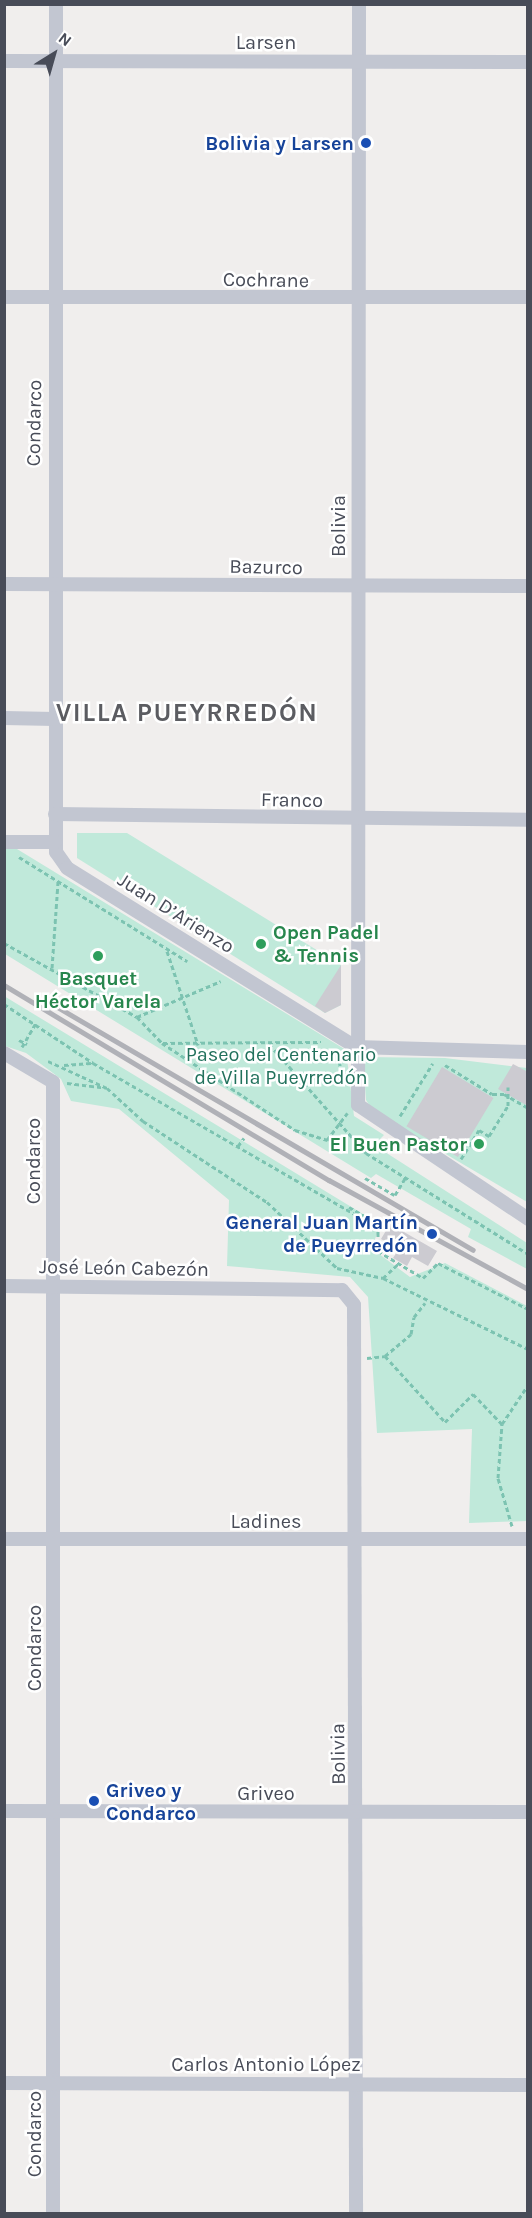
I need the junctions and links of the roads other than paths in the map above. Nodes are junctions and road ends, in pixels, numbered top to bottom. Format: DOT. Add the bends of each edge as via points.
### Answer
graph roads {
  1 [pos="56,4"];
  2 [pos="359,4"];
  3 [pos="4,60"];
  4 [pos="54,61"];
  5 [pos="359,62"];
  6 [pos="528,62"];
  7 [pos="4,297"];
  8 [pos="56,297"];
  9 [pos="528,297"];
  10 [pos="356,300"];
  11 [pos="4,584"];
  12 [pos="52,584"];
  13 [pos="528,586"];
  14 [pos="358,587"];
  15 [pos="4,718"];
  16 [pos="55,719"];
  17 [pos="55,814"];
  18 [pos="528,820"];
  19 [pos="358,822"];
  20 [pos="4,842"];
  21 [pos="55,842"];
  22 [pos="356,1047"];
  23 [pos="528,1052"];
  24 [pos="8,1053"];
  25 [pos="528,1219"];
  26 [pos="4,1286"];
  27 [pos="52,1286"];
  28 [pos="350,1296"];
  29 [pos="4,1539"];
  30 [pos="54,1539"];
  31 [pos="522,1539"];
  32 [pos="356,1541"];
  33 [pos="4,1811"];
  34 [pos="54,1811"];
  35 [pos="528,1812"];
  36 [pos="358,1813"];
  37 [pos="4,2083"];
  38 [pos="53,2083"];
  39 [pos="355,2084"];
  40 [pos="528,2085"];
  41 [pos="53,2214"];
  42 [pos="356,2214"];
  1 -- 4 [label="street, Condarco"];
  2 -- 5 [label="street, Bolivia"];
  3 -- 4 [label="street, Larsen"];
  4 -- 5 [label="street, Larsen"];
  4 -- 8 [label="street, Condarco"];
  5 -- 6 [label="street, Larsen"];
  5 -- 10 [label="street, Bolivia"];
  7 -- 8 [label="street, Cochrane"];
  8 -- 10 [label="street, Cochrane"];
  8 -- 12 [label="street, Condarco"];
  9 -- 10 [label="street, Cochrane"];
  10 -- 14 [label="street, Bolivia"];
  11 -- 12 [label="street, Bazurco"];
  12 -- 14 [label="street, Bazurco"];
  12 -- 16 [label="street, Condarco"];
  13 -- 14 [label="street, Bazurco"];
  14 -- 19 [label="street, Bolivia"];
  15 -- 16 [label="street"];
  16 -- 17 [label="street, Condarco"];
  17 -- 19 [label="street, Franco"];
  17 -- 21 [label="street, Condarco"];
  18 -- 19 [label="street, Franco"];
  19 -- 22 [label="street, Bolivia"];
  20 -- 21 [label="street"];
  21 -- 22 [label="street, Juan D’Arienzo" via="58,861 67,868"];
  22 -- 23 [label="street"];
  22 -- 25 [label="street" via="358,1105"];
  24 -- 27 [label="street, Condarco" via="53,1082"];
  26 -- 27 [label="street, José León Cabezón"];
  27 -- 28 [label="street, José León Cabezón" via="342,1290"];
  27 -- 30 [label="street, Condarco"];
  28 -- 32 [label="street, Bolivia"];
  29 -- 30 [label="street, Ladines"];
  30 -- 32 [label="street, Ladines"];
  30 -- 34 [label="street, Condarco"];
  31 -- 32 [label="street, Ladines"];
  32 -- 36 [label="street, Bolivia"];
  33 -- 34 [label="street, Griveo"];
  34 -- 36 [label="street, Griveo"];
  34 -- 38 [label="street, Condarco"];
  35 -- 36 [label="street, Griveo"];
  36 -- 39 [label="street, Bolivia"];
  37 -- 38 [label="street, Carlos Antonio López"];
  38 -- 39 [label="street, Carlos Antonio López"];
  38 -- 41 [label="street, Condarco"];
  39 -- 40 [label="street, Carlos Antonio López"];
  39 -- 42 [label="street, Bolivia"];
}
